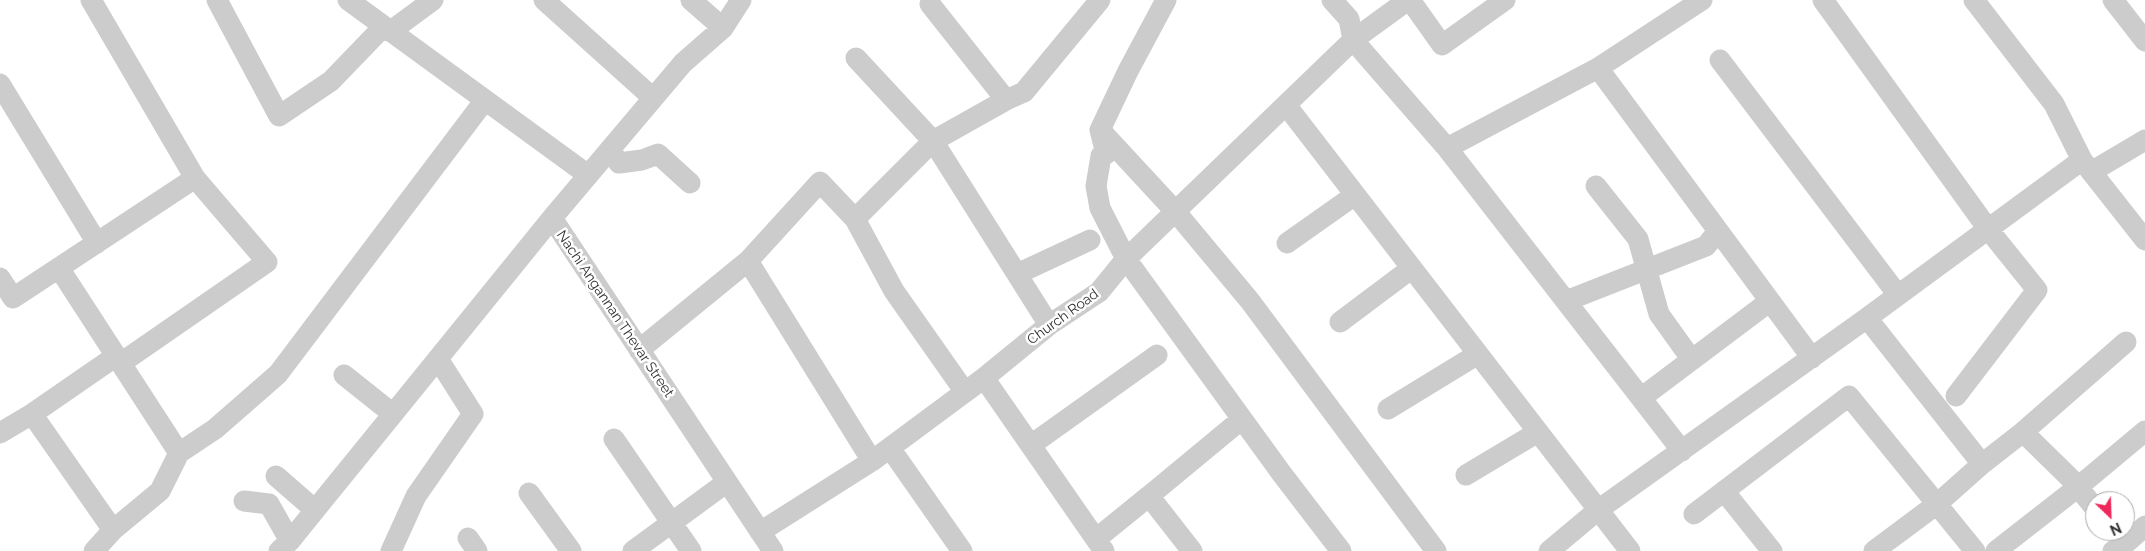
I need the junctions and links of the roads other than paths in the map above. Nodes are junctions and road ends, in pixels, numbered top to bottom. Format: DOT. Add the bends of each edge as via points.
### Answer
graph roads {
  1 [pos="91,0"];
  2 [pos="217,0"];
  3 [pos="348,0"];
  4 [pos="433,0"];
  5 [pos="544,0"];
  6 [pos="691,0"];
  7 [pos="741,0"];
  8 [pos="1100,0"];
  9 [pos="1166,0"];
  10 [pos="1332,0"];
  11 [pos="1506,0"];
  12 [pos="1702,0"];
  13 [pos="1823,0"];
  14 [pos="1974,0"];
  15 [pos="2113,0"];
  16 [pos="1406,2"];
  17 [pos="930,4"];
  18 [pos="723,28"];
  19 [pos="388,29"];
  20 [pos="1353,40"];
  21 [pos="2145,41"];
  22 [pos="856,58"];
  23 [pos="1720,60"];
  24 [pos="1598,68"];
  25 [pos="0,84"];
  26 [pos="653,98"];
  27 [pos="484,100"];
  28 [pos="1006,100"];
  29 [pos="1286,105"];
  30 [pos="1100,130"];
  31 [pos="2145,140"];
  32 [pos="933,141"];
  33 [pos="1447,148"];
  34 [pos="610,150"];
  35 [pos="2086,166"];
  36 [pos="588,175"];
  37 [pos="195,178"];
  38 [pos="690,183"];
  39 [pos="1596,186"];
  40 [pos="1355,195"];
  41 [pos="1175,211"];
  42 [pos="552,218"];
  43 [pos="854,218"];
  44 [pos="1988,229"];
  45 [pos="1718,231"];
  46 [pos="1090,240"];
  47 [pos="2145,240"];
  48 [pos="97,243"];
  49 [pos="1287,243"];
  50 [pos="1126,259"];
  51 [pos="748,261"];
  52 [pos="59,268"];
  53 [pos="1412,268"];
  54 [pos="1646,270"];
  55 [pos="1017,274"];
  56 [pos="0,278"];
  57 [pos="1898,295"];
  58 [pos="1566,301"];
  59 [pos="1770,301"];
  60 [pos="7,302"];
  61 [pos="1867,318"];
  62 [pos="1340,322"];
  63 [pos="1050,325"];
  64 [pos="2126,342"];
  65 [pos="639,350"];
  66 [pos="1478,354"];
  67 [pos="1157,355"];
  68 [pos="438,358"];
  69 [pos="1812,358"];
  70 [pos="118,360"];
  71 [pos="1692,360"];
  72 [pos="344,375"];
  73 [pos="984,378"];
  74 [pos="965,392"];
  75 [pos="1956,396"];
  76 [pos="1641,398"];
  77 [pos="1388,408"];
  78 [pos="32,414"];
  79 [pos="393,414"];
  80 [pos="1242,419"];
  81 [pos="2145,431"];
  82 [pos="1538,432"];
  83 [pos="2023,432"];
  84 [pos="0,433"];
  85 [pos="614,439"];
  86 [pos="1031,444"];
  87 [pos="890,448"];
  88 [pos="1682,451"];
  89 [pos="179,454"];
  90 [pos="872,461"];
  91 [pos="1982,464"];
  92 [pos="1466,475"];
  93 [pos="276,476"];
  94 [pos="727,482"];
  95 [pos="2078,487"];
  96 [pos="1724,492"];
  97 [pos="529,493"];
  98 [pos="1149,496"];
  99 [pos="2085,496"];
  100 [pos="244,501"];
  101 [pos="1937,504"];
  102 [pos="315,510"];
  103 [pos="1598,510"];
  104 [pos="1694,514"];
  105 [pos="672,522"];
  106 [pos="2145,526"];
  107 [pos="113,530"];
  108 [pos="760,532"];
  109 [pos="2121,544"];
  110 [pos="1100,545"];
  111 [pos="284,546"];
  112 [pos="94,551"];
  113 [pos="391,551"];
  114 [pos="571,551"];
  115 [pos="633,551"];
  116 [pos="691,551"];
  117 [pos="773,551"];
  118 [pos="962,551"];
  119 [pos="1192,551"];
  120 [pos="1340,551"];
  121 [pos="1436,551"];
  122 [pos="1549,551"];
  123 [pos="1630,551"];
  124 [pos="1772,551"];
  125 [pos="1874,551"];
  126 [pos="1975,551"];
  127 [pos="1996,551"];
  1 -- 37 [label="street"];
  2 -- 19 [label="street" via="279,116 330,80"];
  3 -- 19 [label="street"];
  4 -- 19 [label="street"];
  5 -- 26 [label="street"];
  6 -- 18 [label="street"];
  7 -- 18 [label="street, Nachi Angannan Thevar Street"];
  8 -- 28 [label="street" via="1024,92"];
  9 -- 30 [label="street"];
  10 -- 20 [label="street" via="1349,19"];
  11 -- 16 [label="street" via="1442,45"];
  12 -- 24 [label="street"];
  13 -- 44 [label="street"];
  14 -- 35 [label="street" via="2054,104"];
  15 -- 21 [label="street"];
  16 -- 20 [label="street, Church Road"];
  17 -- 28 [label="street"];
  18 -- 26 [label="street, Nachi Angannan Thevar Street" via="683,63"];
  19 -- 27 [label="street"];
  20 -- 29 [label="street, Church Road"];
  20 -- 33 [label="street"];
  22 -- 32 [label="street"];
  23 -- 57 [label="street"];
  24 -- 33 [label="street"];
  24 -- 45 [label="street"];
  25 -- 48 [label="street"];
  26 -- 34 [label="street, Nachi Angannan Thevar Street"];
  27 -- 36 [label="street"];
  27 -- 89 [label="street" via="278,374 215,429"];
  28 -- 32 [label="street"];
  29 -- 40 [label="street"];
  29 -- 41 [label="street, Church Road"];
  30 -- 41 [label="street"];
  30 -- 50 [label="street" via="1106,154 1101,156 1096,186 1100,208"];
  31 -- 35 [label="street"];
  32 -- 43 [label="street"];
  32 -- 55 [label="street"];
  33 -- 58 [label="street"];
  34 -- 36 [label="street, Nachi Angannan Thevar Street"];
  34 -- 38 [label="street" via="619,163 658,154"];
  35 -- 44 [label="street"];
  35 -- 47 [label="street"];
  36 -- 42 [label="street, Nachi Angannan Thevar Street"];
  37 -- 48 [label="street"];
  37 -- 70 [label="street" via="267,262"];
  39 -- 54 [label="street" via="1638,238"];
  40 -- 49 [label="street"];
  40 -- 53 [label="street"];
  41 -- 50 [label="street, Church Road"];
  41 -- 121 [label="street" via="1250,301"];
  42 -- 65 [label="street, Nachi Angannan Thevar Street"];
  42 -- 68 [label="street"];
  43 -- 51 [label="street" via="820,182"];
  43 -- 74 [label="street" via="894,290"];
  44 -- 57 [label="street"];
  44 -- 75 [label="street" via="2037,290"];
  45 -- 54 [label="street" via="1706,246"];
  45 -- 59 [label="street"];
  46 -- 55 [label="street"];
  48 -- 52 [label="street"];
  50 -- 63 [label="street, Church Road" via="1099,292"];
  50 -- 80 [label="street"];
  51 -- 65 [label="street"];
  51 -- 90 [label="street"];
  52 -- 60 [label="street"];
  52 -- 70 [label="street"];
  53 -- 62 [label="street"];
  53 -- 66 [label="street"];
  54 -- 58 [label="street"];
  54 -- 71 [label="street" via="1659,314"];
  55 -- 63 [label="street"];
  56 -- 60 [label="street"];
  57 -- 61 [label="street"];
  58 -- 76 [label="street"];
  59 -- 69 [label="street"];
  59 -- 71 [label="street"];
  61 -- 69 [label="street"];
  61 -- 91 [label="street"];
  63 -- 73 [label="street, Church Road"];
  64 -- 83 [label="street"];
  65 -- 94 [label="street, Nachi Angannan Thevar Street"];
  66 -- 77 [label="street"];
  66 -- 82 [label="street"];
  67 -- 86 [label="street"];
  68 -- 79 [label="street"];
  68 -- 113 [label="street" via="474,414 416,496"];
  69 -- 88 [label="street"];
  70 -- 78 [label="street"];
  70 -- 89 [label="street"];
  71 -- 76 [label="street"];
  72 -- 79 [label="street"];
  73 -- 74 [label="street, Church Road"];
  73 -- 86 [label="street"];
  74 -- 87 [label="street, Church Road"];
  76 -- 88 [label="street"];
  78 -- 84 [label="street"];
  78 -- 107 [label="street"];
  79 -- 102 [label="street"];
  80 -- 98 [label="street"];
  80 -- 120 [label="street"];
  81 -- 95 [label="street"];
  82 -- 92 [label="street"];
  82 -- 103 [label="street"];
  83 -- 91 [label="street"];
  83 -- 95 [label="street"];
  85 -- 105 [label="street"];
  86 -- 110 [label="street"];
  87 -- 90 [label="street, Church Road"];
  87 -- 118 [label="street"];
  88 -- 103 [label="street"];
  89 -- 107 [label="street" via="160,491"];
  90 -- 108 [label="street, Church Road"];
  91 -- 101 [label="street"];
  93 -- 102 [label="street"];
  94 -- 105 [label="street"];
  94 -- 108 [label="street, Nachi Angannan Thevar Street"];
  95 -- 99 [label="street"];
  95 -- 127 [label="street"];
  96 -- 101 [label="street" via="1849,396"];
  96 -- 104 [label="street"];
  96 -- 124 [label="street"];
  97 -- 114 [label="street"];
  98 -- 110 [label="street"];
  98 -- 119 [label="street"];
  100 -- 111 [label="street" via="269,504"];
  101 -- 125 [label="street"];
  101 -- 126 [label="street"];
  102 -- 111 [label="street"];
  103 -- 122 [label="street"];
  103 -- 123 [label="street"];
  105 -- 115 [label="street"];
  105 -- 116 [label="street"];
  106 -- 109 [label="street"];
  107 -- 112 [label="street"];
  108 -- 117 [label="street, Nachi Angannan Thevar Street"];
}
